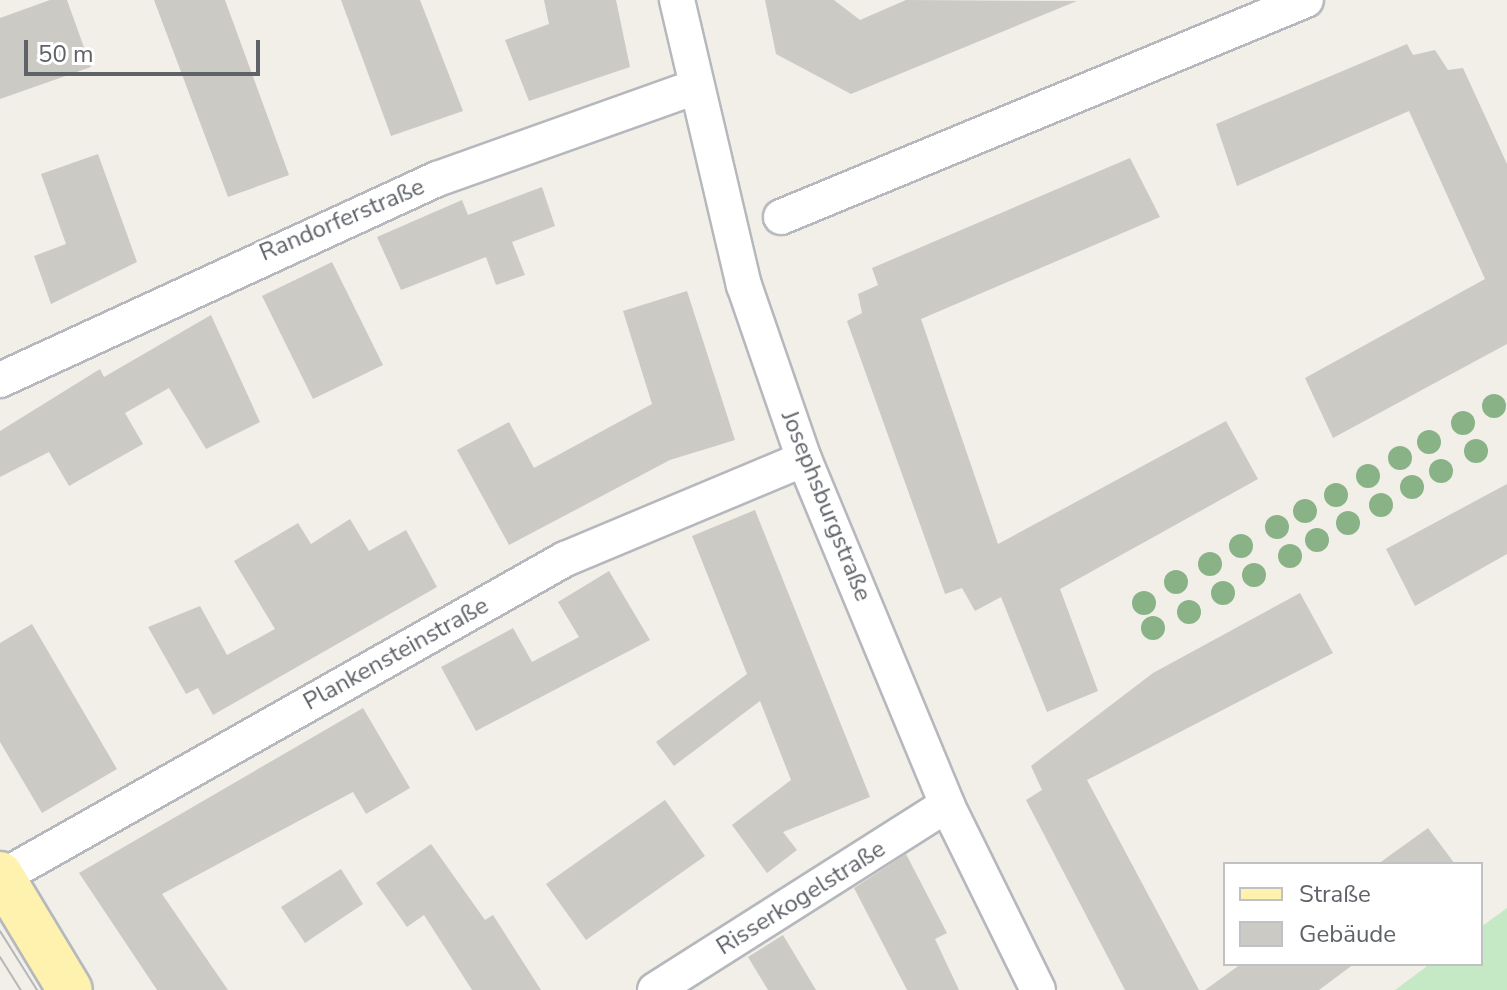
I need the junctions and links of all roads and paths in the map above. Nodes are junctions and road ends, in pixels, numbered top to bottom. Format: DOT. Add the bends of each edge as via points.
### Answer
graph roads {
  1 [pos="677,0"];
  2 [pos="1306,0"];
  3 [pos="695,87"];
  4 [pos="781,217"];
  5 [pos="0,380"];
  6 [pos="804,459"];
  7 [pos="947,805"];
  8 [pos="1,876"];
  9 [pos="70,990"];
  10 [pos="655,990"];
  11 [pos="1038,990"];
  1 -- 3 [label="street, Josephsburgstraße"];
  2 -- 4 [label="street"];
  3 -- 5 [label="street, Randorferstraße" via="437,179"];
  3 -- 6 [label="street, Josephsburgstraße" via="744,285"];
  6 -- 7 [label="street, Josephsburgstraße"];
  6 -- 8 [label="street, Plankensteinstraße" via="565,559"];
  7 -- 10 [label="street, Risserkogelstraße"];
  7 -- 11 [label="street, Josephsburgstraße"];
  8 -- 9 [label="main road"];
}
